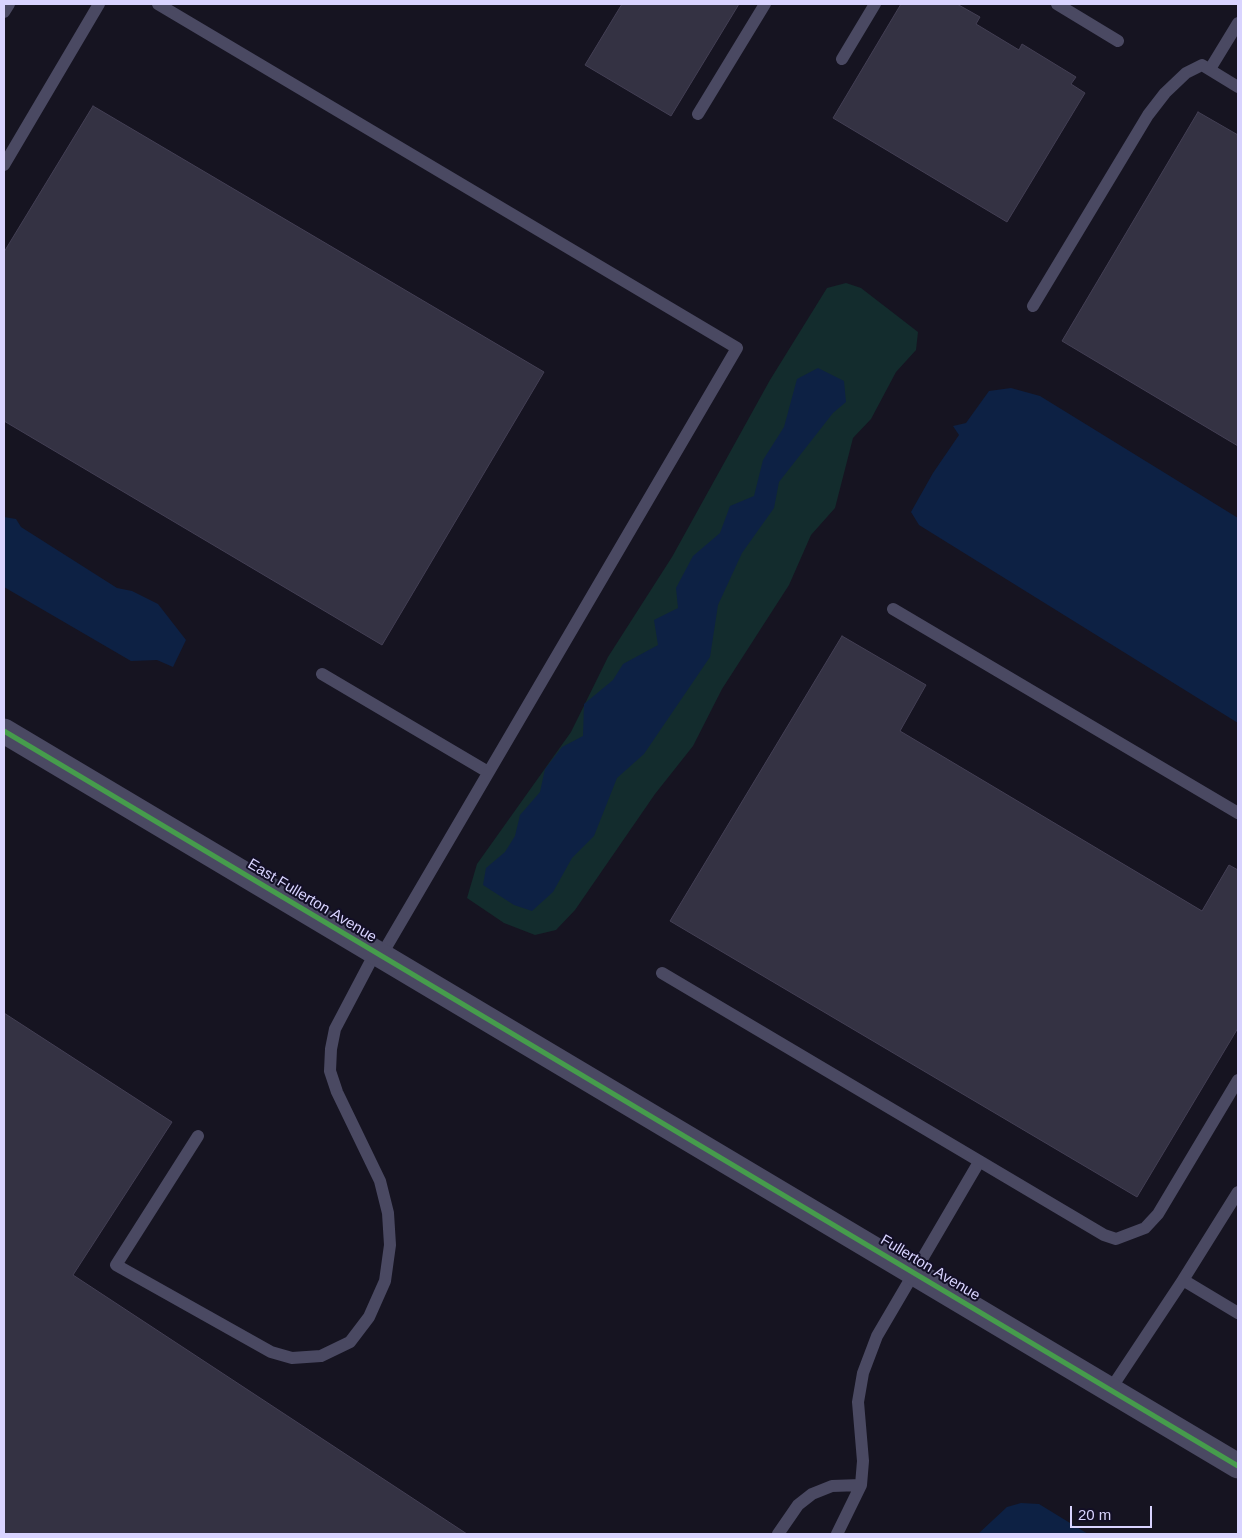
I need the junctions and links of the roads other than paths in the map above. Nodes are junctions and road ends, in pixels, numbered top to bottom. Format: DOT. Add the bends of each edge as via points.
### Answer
graph roads {
  1 [pos="9,4"];
  2 [pos="99,4"];
  3 [pos="158,4"];
  4 [pos="765,4"];
  5 [pos="875,4"];
  6 [pos="1057,4"];
  7 [pos="4,12"];
  8 [pos="1238,23"];
  9 [pos="1118,41"];
  10 [pos="842,59"];
  11 [pos="1210,69"];
  12 [pos="1238,87"];
  13 [pos="698,114"];
  14 [pos="4,165"];
  15 [pos="1033,306"];
  16 [pos="892,609"];
  17 [pos="322,674"];
  18 [pos="4,731"];
  19 [pos="488,772"];
  20 [pos="1238,813"];
  21 [pos="378,954"];
  22 [pos="662,973"];
  23 [pos="1238,1080"];
  24 [pos="608,1092"];
  25 [pos="198,1136"];
  26 [pos="980,1162"];
  27 [pos="1238,1192"];
  28 [pos="914,1274"];
  29 [pos="1183,1280"];
  30 [pos="1238,1313"];
  31 [pos="1110,1390"];
  32 [pos="1238,1466"];
  33 [pos="861,1485"];
  34 [pos="778,1534"];
  35 [pos="837,1534"];
  1 -- 7 [label="lane"];
  2 -- 14 [label="lane"];
  3 -- 19 [label="lane" via="737,348"];
  4 -- 13 [label="lane"];
  5 -- 10 [label="lane"];
  6 -- 9 [label="lane"];
  8 -- 11 [label="lane"];
  11 -- 12 [label="lane"];
  11 -- 15 [label="lane" via="1202,65 1186,73 1148,115"];
  16 -- 20 [label="lane"];
  17 -- 19 [label="lane"];
  18 -- 21 [label="street, East Fullerton Avenue"];
  19 -- 21 [label="lane"];
  21 -- 24 [label="street, East Fullerton Avenue"];
  21 -- 25 [label="lane" via="335,1029 331,1050 330,1071 337,1092 380,1181 388,1213 390,1245 385,1281 369,1317 350,1342 322,1356 292,1358 271,1352 116,1265"];
  22 -- 26 [label="lane"];
  23 -- 26 [label="lane" via="1158,1214 1145,1228 1116,1239"];
  24 -- 28 [label="street, Fullerton Avenue"];
  26 -- 28 [label="lane"];
  27 -- 29 [label="lane"];
  28 -- 31 [label="street, Fullerton Avenue"];
  28 -- 33 [label="lane" via="878,1336 863,1373 858,1402 863,1461"];
  29 -- 30 [label="lane"];
  29 -- 31 [label="lane"];
  31 -- 32 [label="street, Fullerton Avenue"];
  33 -- 34 [label="lane" via="832,1486 812,1494 798,1505"];
  33 -- 35 [label="lane"];
}
